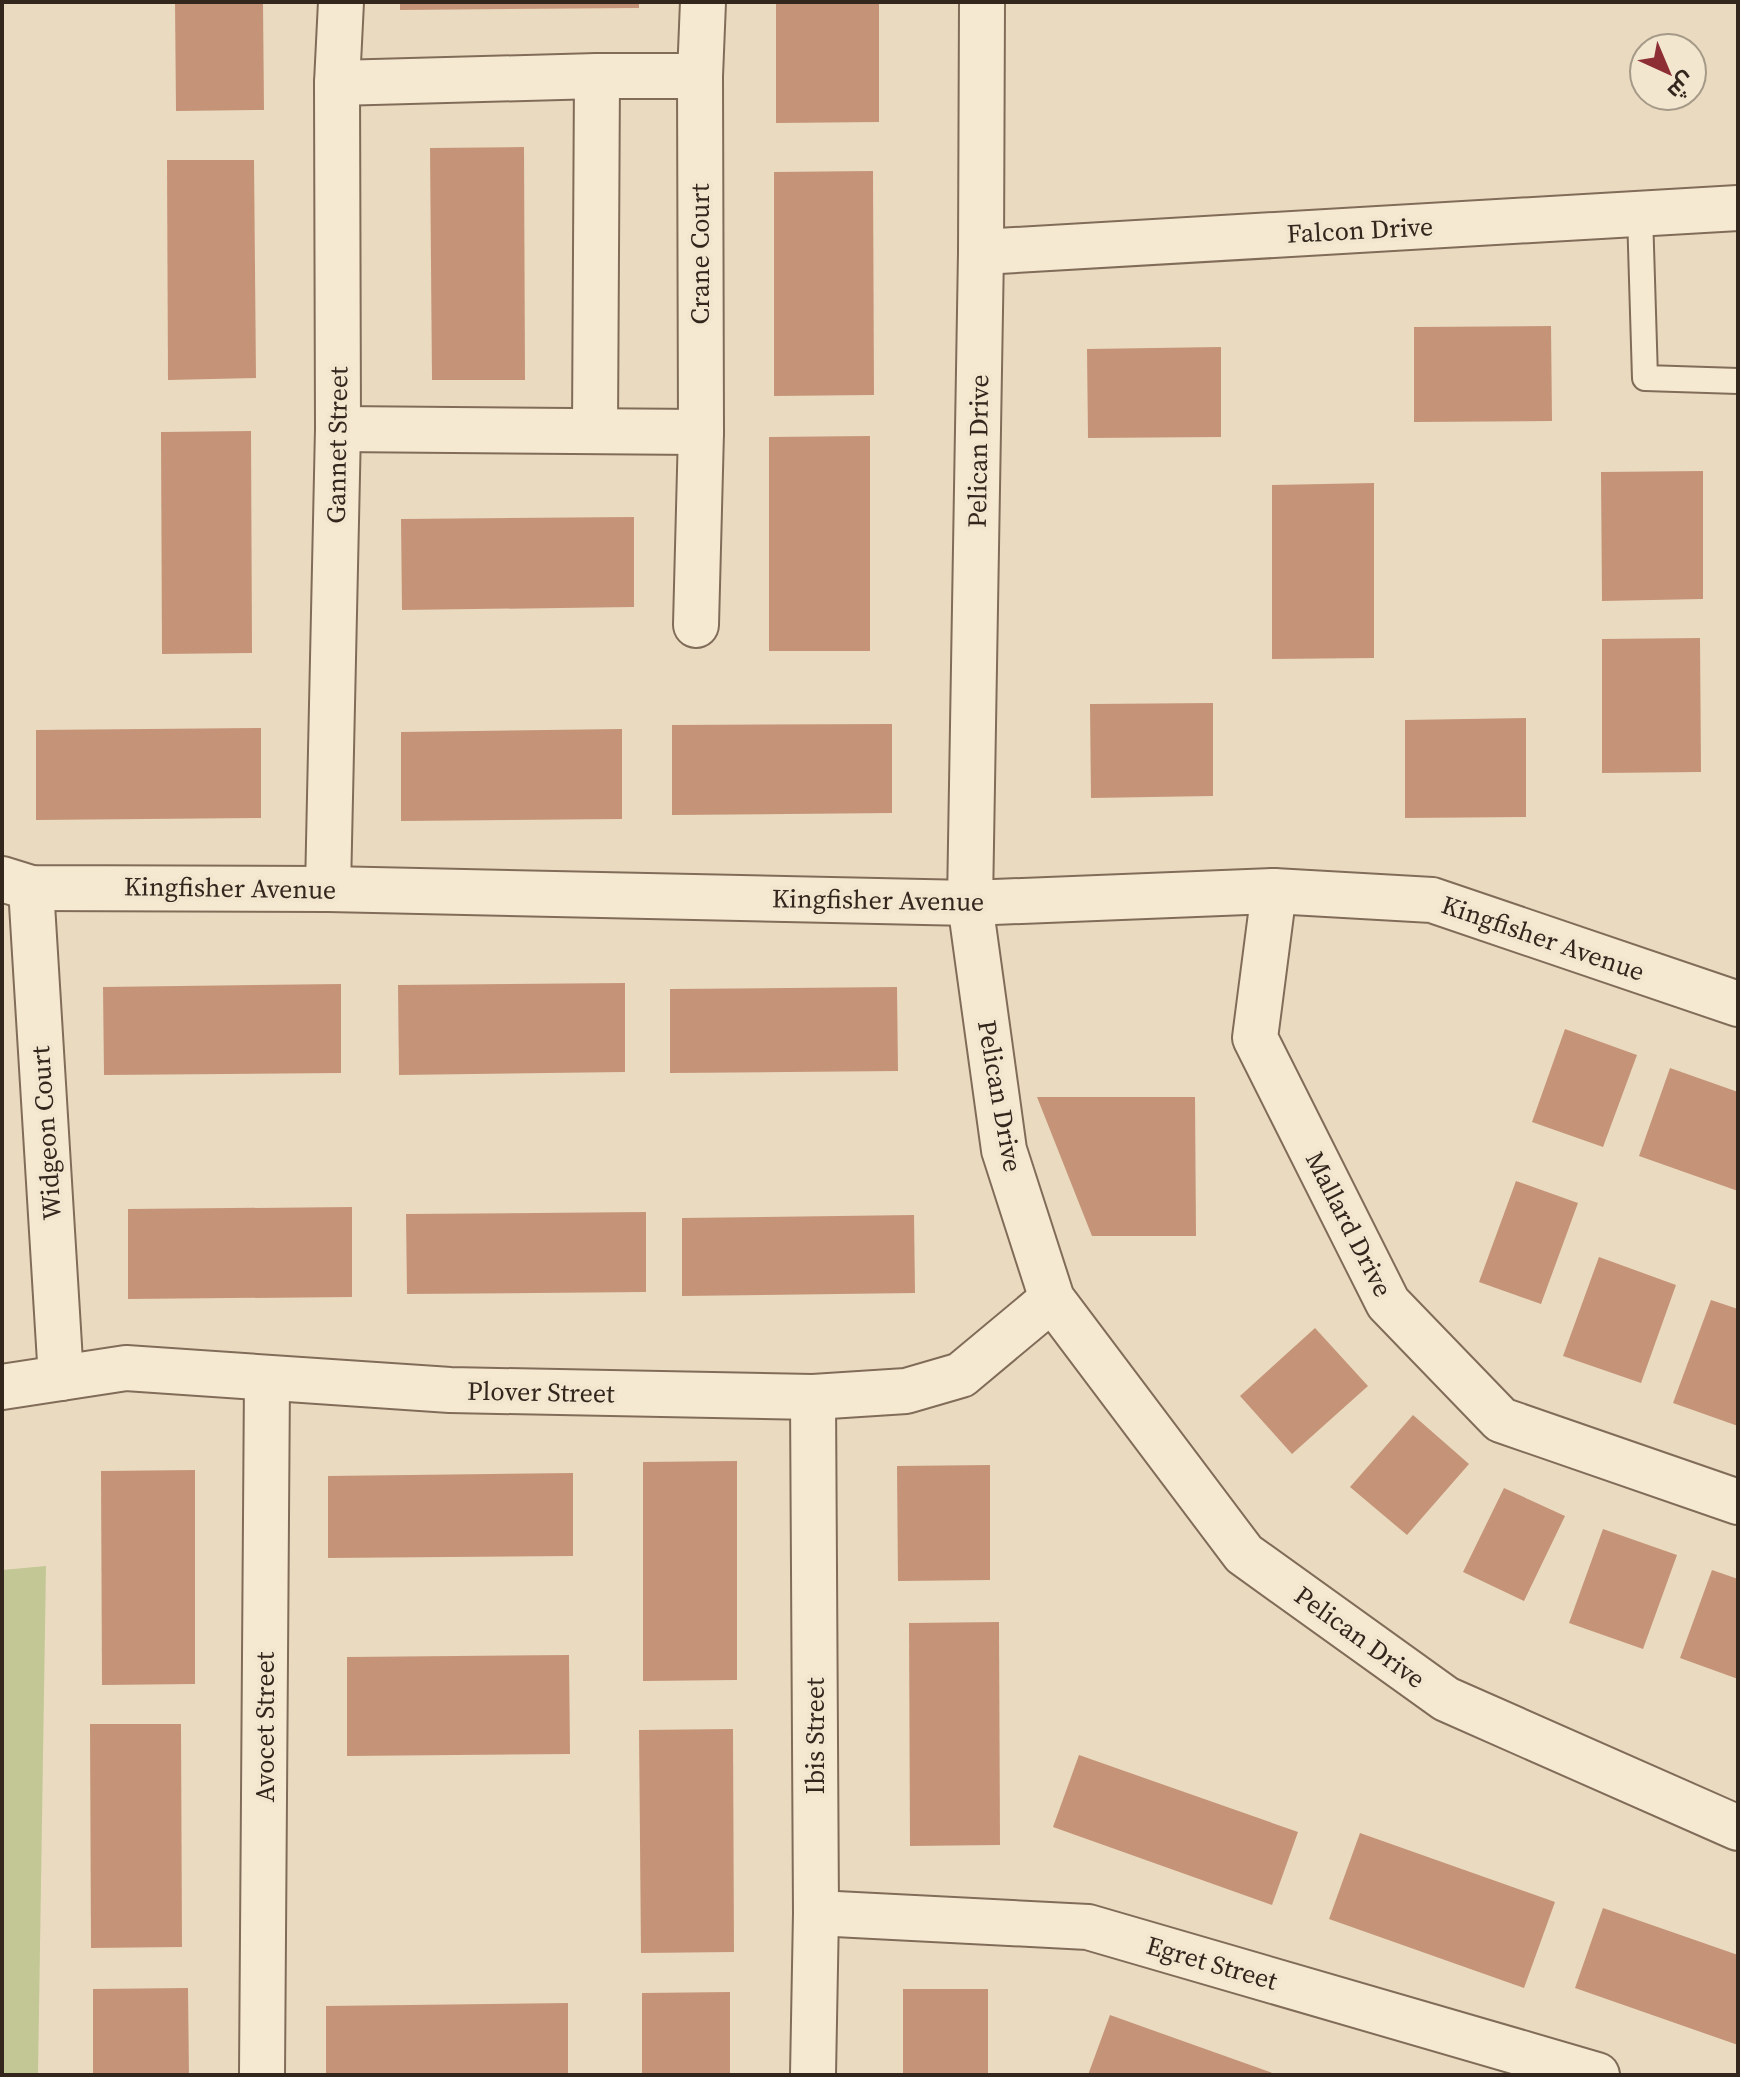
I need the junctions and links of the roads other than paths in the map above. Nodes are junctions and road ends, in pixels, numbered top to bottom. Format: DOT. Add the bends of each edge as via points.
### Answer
graph roads {
  1 [pos="341,2"];
  2 [pos="703,2"];
  3 [pos="982,2"];
  4 [pos="597,76"];
  5 [pos="700,76"];
  6 [pos="337,83"];
  7 [pos="1738,208"];
  8 [pos="1640,214"];
  9 [pos="981,252"];
  10 [pos="1738,381"];
  11 [pos="338,429"];
  12 [pos="595,429"];
  13 [pos="701,432"];
  14 [pos="696,625"];
  15 [pos="16,884"];
  16 [pos="328,889"];
  17 [pos="1274,891"];
  18 [pos="970,903"];
  19 [pos="1738,1004"];
  20 [pos="1052,1299"];
  21 [pos="61,1378"];
  22 [pos="267,1379"];
  23 [pos="2,1387"];
  24 [pos="813,1397"];
  25 [pos="1738,1502"];
  26 [pos="1738,1828"];
  27 [pos="816,1913"];
  28 [pos="262,2075"];
  29 [pos="813,2075"];
  30 [pos="1597,2075"];
  1 -- 6 [label="street, Gannet Street"];
  2 -- 5 [label="street, Crane Court"];
  3 -- 9 [label="street, Pelican Drive"];
  4 -- 5 [label="street"];
  4 -- 6 [label="street"];
  4 -- 12 [label="street"];
  5 -- 13 [label="street, Crane Court"];
  6 -- 11 [label="street, Gannet Street"];
  7 -- 8 [label="street, Falcon Drive"];
  8 -- 9 [label="street, Falcon Drive"];
  8 -- 10 [label="lane" via="1645,378"];
  9 -- 18 [label="street, Pelican Drive"];
  11 -- 12 [label="street"];
  11 -- 16 [label="street, Gannet Street"];
  12 -- 13 [label="street"];
  13 -- 14 [label="street, Crane Court"];
  15 -- 16 [label="street, Kingfisher Avenue"];
  15 -- 21 [label="street, Widgeon Court"];
  16 -- 18 [label="street, Kingfisher Avenue"];
  17 -- 18 [label="street, Kingfisher Avenue"];
  17 -- 19 [label="street, Kingfisher Avenue" via="1432,900"];
  17 -- 25 [label="street, Mallard Drive" via="1255,1038 1388,1303 1501,1420"];
  18 -- 20 [label="street, Pelican Drive" via="1004,1150"];
  20 -- 24 [label="street, Plover Street" via="961,1375 906,1391"];
  20 -- 26 [label="street, Pelican Drive" via="1244,1554 1446,1699"];
  21 -- 22 [label="street, Plover Street" via="126,1368"];
  21 -- 23 [label="street, Plover Street"];
  22 -- 24 [label="street, Plover Street" via="450,1390"];
  22 -- 28 [label="street, Avocet Street"];
  24 -- 27 [label="street, Ibis Street"];
  27 -- 29 [label="street, Ibis Street"];
  27 -- 30 [label="street, Egret Street" via="1088,1927"];
}
